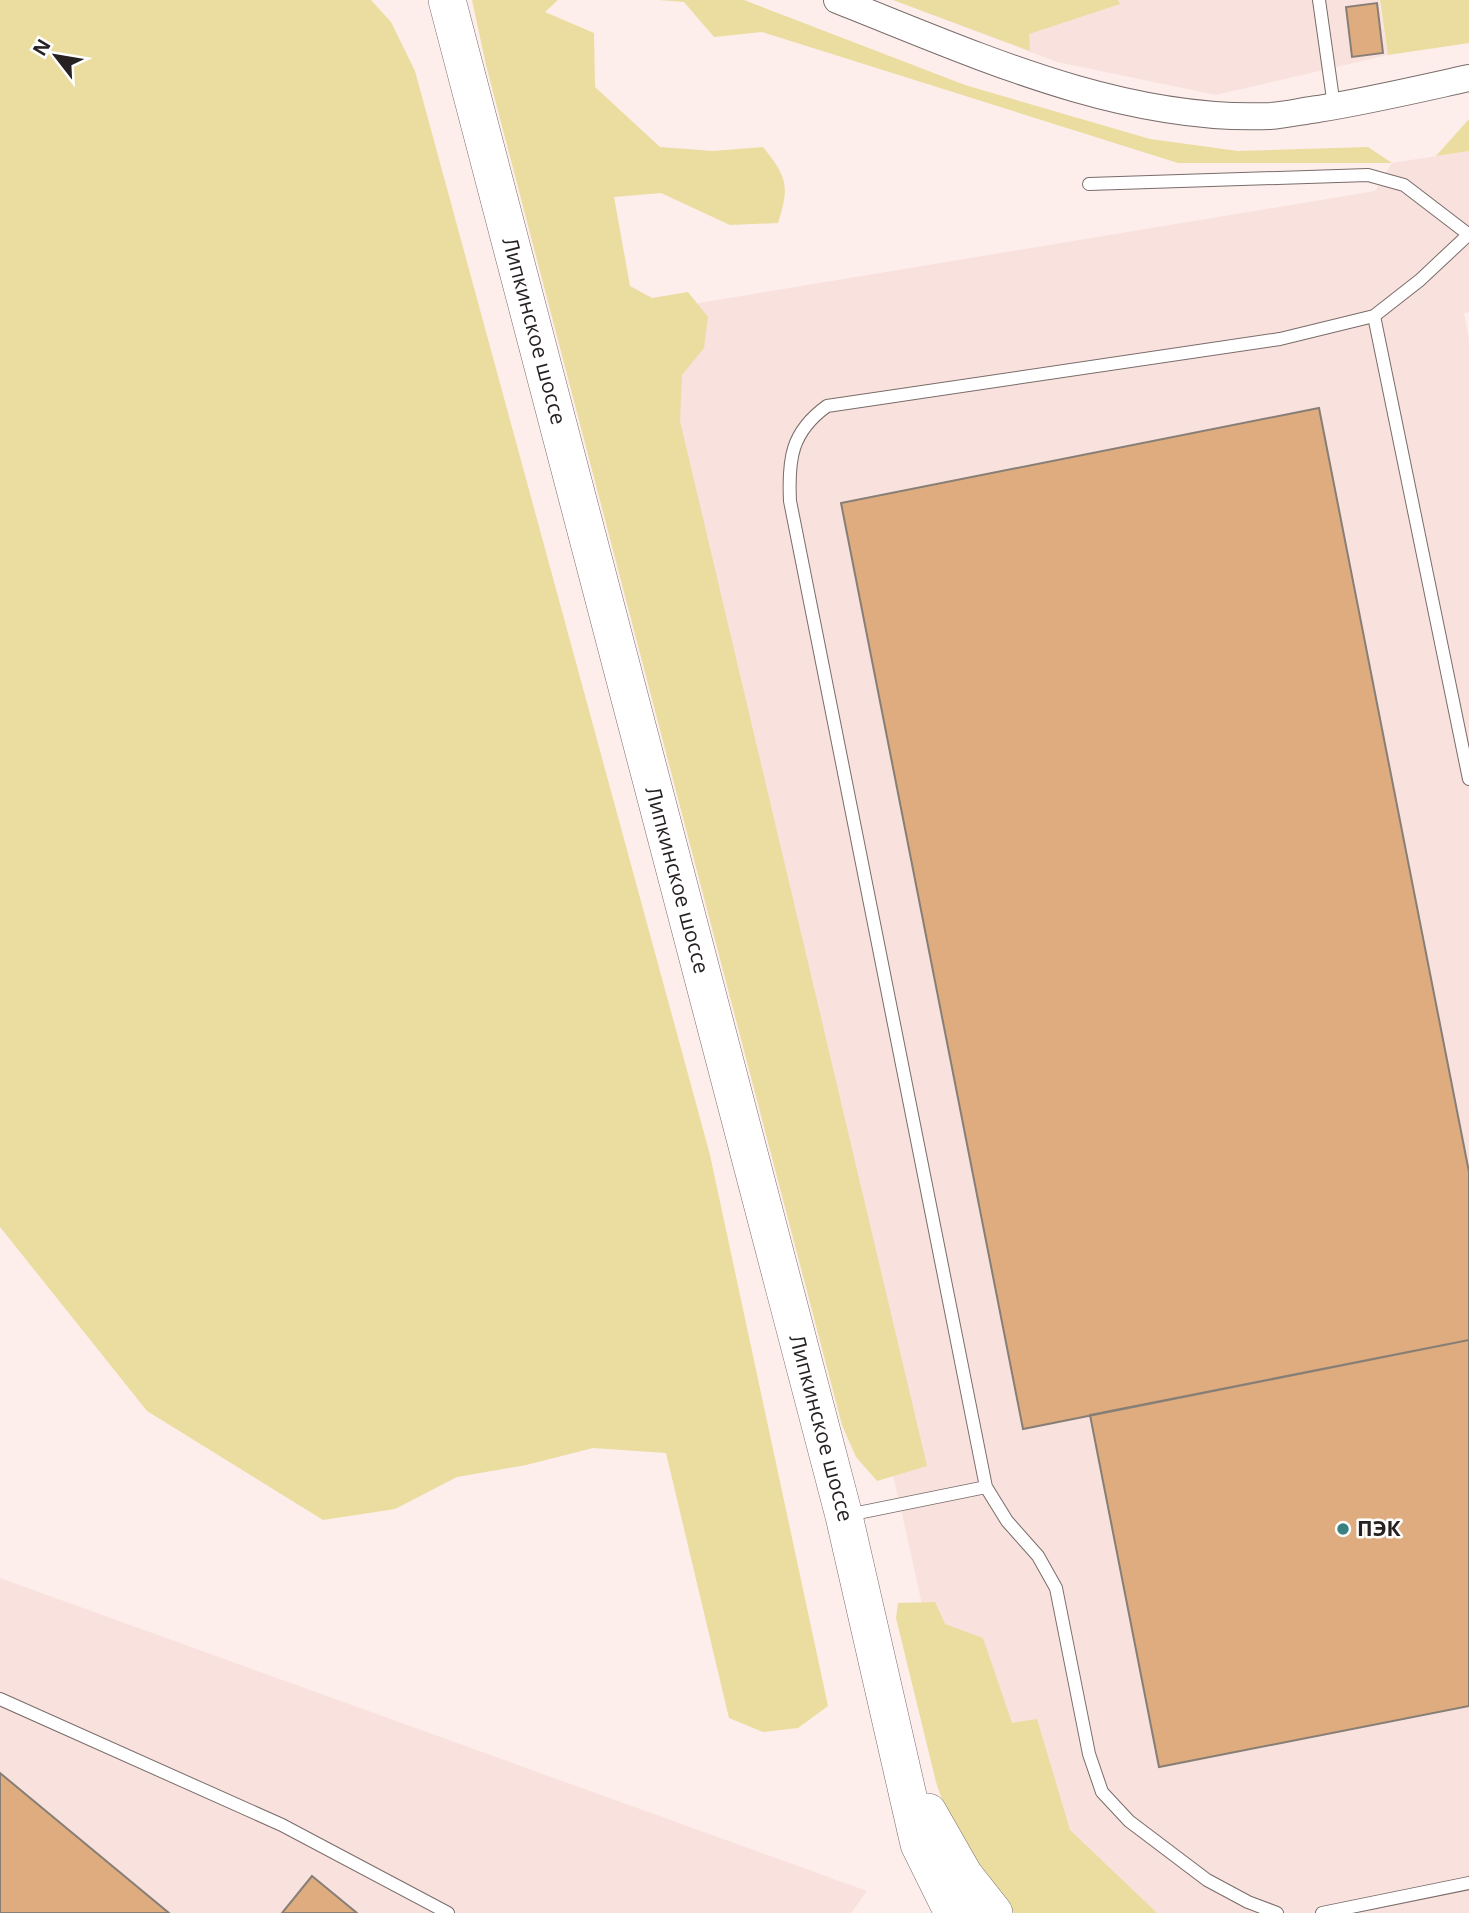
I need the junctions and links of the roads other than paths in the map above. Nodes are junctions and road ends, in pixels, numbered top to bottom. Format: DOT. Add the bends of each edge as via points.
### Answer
graph roads {
  1 [pos="447,0"];
  2 [pos="837,0"];
  3 [pos="1319,0"];
  4 [pos="1469,78"];
  5 [pos="1334,106"];
  6 [pos="1089,184"];
  7 [pos="1469,234"];
  8 [pos="1374,316"];
  9 [pos="1469,779"];
  10 [pos="986,1487"];
  11 [pos="844,1516"];
  12 [pos="0,1699"];
  13 [pos="1469,1883"];
  14 [pos="976,1908"];
  15 [pos="448,1913"];
  16 [pos="1277,1913"];
  17 [pos="1322,1913"];
  1 -- 11 [label="street, Липкинское шоссе"];
  2 -- 5 [label="street" via="1044,79 1130,102 1208,115 1272,116"];
  3 -- 5 [label="lane"];
  4 -- 5 [label="street"];
  6 -- 7 [label="lane" via="1368,175 1404,185"];
  7 -- 8 [label="lane"];
  8 -- 9 [label="lane"];
  8 -- 10 [label="lane" via="1280,339 827,406 800,432 794,448 790,501"];
  10 -- 11 [label="lane"];
  10 -- 16 [label="lane" via="1056,1588 1088,1754 1102,1792 1129,1821 1207,1880"];
  11 -- 14 [label="street, Липкинское шоссе" via="899,1761 964,1875"];
  12 -- 15 [label="lane" via="282,1825"];
  13 -- 17 [label="lane"];
}
